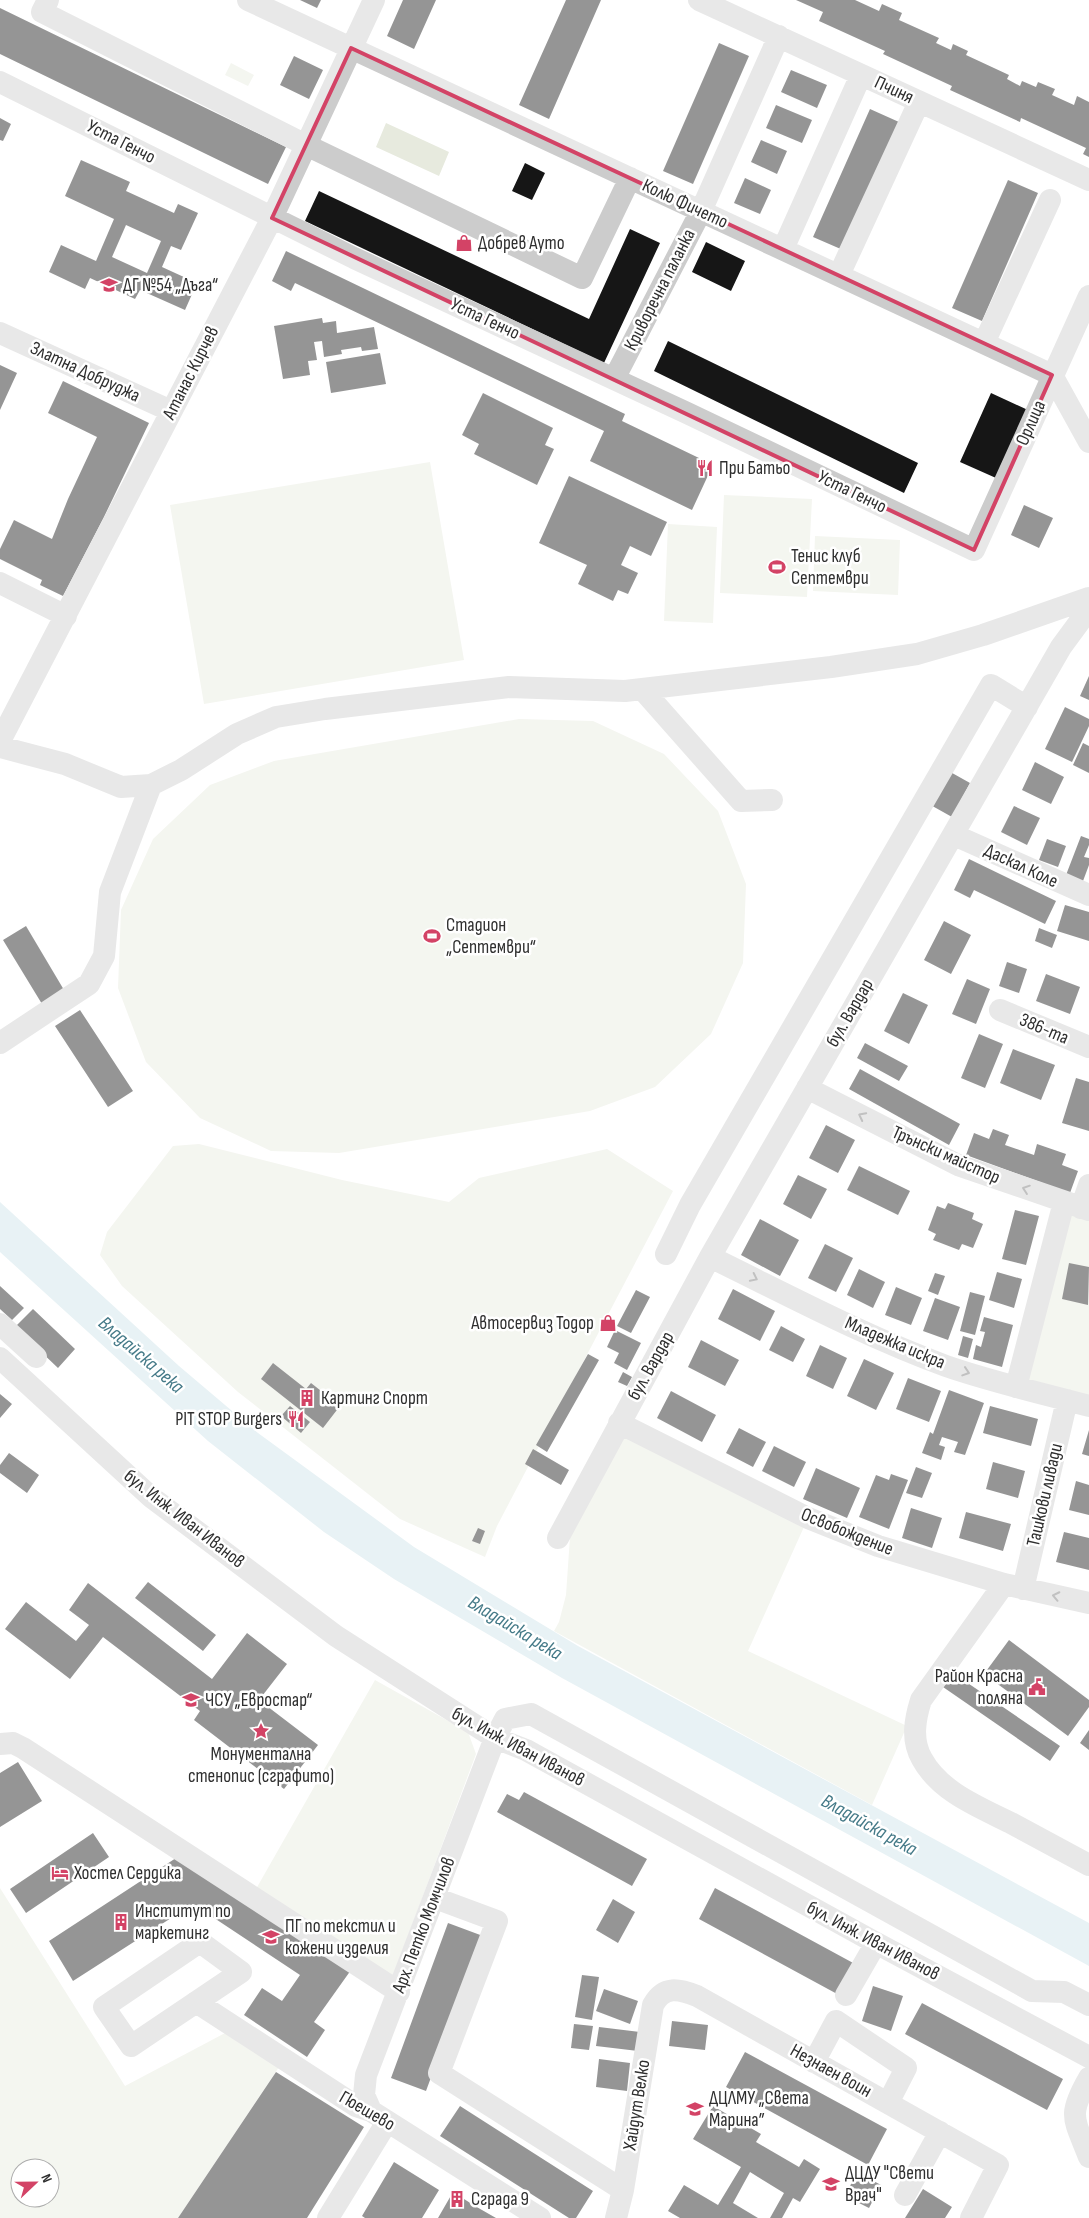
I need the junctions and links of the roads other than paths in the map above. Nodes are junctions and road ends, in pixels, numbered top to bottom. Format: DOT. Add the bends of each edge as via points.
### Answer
graph roads {
  1 [pos="48,0"];
  2 [pos="248,0"];
  3 [pos="374,0"];
  4 [pos="699,0"];
  5 [pos="779,36"];
  6 [pos="351,48"];
  7 [pos="861,75"];
  8 [pos="0,82"];
  9 [pos="919,102"];
  10 [pos="306,144"];
  11 [pos="630,178"];
  12 [pos="1089,180"];
  13 [pos="1050,200"];
  14 [pos="701,211"];
  15 [pos="272,218"];
  16 [pos="783,249"];
  17 [pos="839,275"];
  18 [pos="1089,296"];
  19 [pos="0,333"];
  20 [pos="984,343"];
  21 [pos="1052,375"];
  22 [pos="614,379"];
  23 [pos="170,411"];
  24 [pos="1089,442"];
  25 [pos="974,550"];
  26 [pos="0,583"];
  27 [pos="1089,598"];
  28 [pos="1089,609"];
  29 [pos="66,616"];
  30 [pos="642,689"];
  31 [pos="1027,707"];
  32 [pos="0,741"];
  33 [pos="0,748"];
  34 [pos="151,785"];
  35 [pos="772,800"];
  36 [pos="954,835"];
  37 [pos="1089,895"];
  38 [pos="1000,1010"];
  39 [pos="0,1043"];
  40 [pos="1089,1047"];
  41 [pos="807,1088"];
  42 [pos="1089,1185"];
  43 [pos="1078,1207"];
  44 [pos="666,1254"];
  45 [pos="710,1257"];
  46 [pos="0,1324"];
  47 [pos="36,1357"];
  48 [pos="0,1358"];
  49 [pos="1016,1387"];
  50 [pos="1067,1400"];
  51 [pos="1089,1406"];
  52 [pos="619,1423"];
  53 [pos="558,1538"];
  54 [pos="1013,1587"];
  55 [pos="1089,1603"];
  56 [pos="494,1738"];
  57 [pos="0,1744"];
  58 [pos="1083,1856"];
  59 [pos="435,1898"];
  60 [pos="876,1944"];
  61 [pos="399,1992"];
  62 [pos="661,1994"];
  63 [pos="846,1995"];
  64 [pos="196,2002"];
  65 [pos="1089,2005"];
  66 [pos="1089,2057"];
  67 [pos="814,2062"];
  68 [pos="1089,2078"];
  69 [pos="888,2103"];
  70 [pos="379,2117"];
  71 [pos="940,2132"];
  72 [pos="1089,2157"];
  73 [pos="623,2190"];
  74 [pos="905,2195"];
  75 [pos="328,2218"];
  76 [pos="540,2218"];
  77 [pos="616,2218"];
  78 [pos="970,2218"];
  1 -- 10 [label="street" via="42,12"];
  2 -- 6 [label="street, Колю Фичето"];
  3 -- 6 [label="street, Атанас Кирчев"];
  4 -- 5 [label="street, Пчиня"];
  5 -- 7 [label="street, Пчиня"];
  5 -- 14 [label="street, Криворечна паланка"];
  6 -- 10 [label="street, Атанас Кирчев"];
  6 -- 11 [label="street, Колю Фичето"];
  7 -- 9 [label="street, Пчиня"];
  7 -- 16 [label="street"];
  8 -- 15 [label="street, Уста Генчо"];
  9 -- 12 [label="street, Пчиня"];
  9 -- 17 [label="street"];
  10 -- 11 [label="street" via="582,278"];
  10 -- 15 [label="street, Атанас Кирчев"];
  11 -- 14 [label="street, Колю Фичето"];
  13 -- 20 [label="street"];
  14 -- 16 [label="street, Колю Фичето"];
  14 -- 22 [label="street, Криворечна паланка"];
  15 -- 22 [label="street, Уста Генчо"];
  15 -- 23 [label="street, Атанас Кирчев"];
  16 -- 17 [label="street, Колю Фичето"];
  17 -- 20 [label="street, Колю Фичето"];
  18 -- 21 [label="street, Орлица"];
  19 -- 23 [label="street, Златна Добруджа"];
  20 -- 21 [label="street, Колю Фичето"];
  21 -- 24 [label="street"];
  21 -- 25 [label="street, Орлица"];
  22 -- 25 [label="street, Уста Генчо"];
  23 -- 29 [label="street, Атанас Кирчев"];
  26 -- 29 [label="street"];
  27 -- 30 [label="street" via="917,654"];
  28 -- 31 [label="street, бул. Вардар" via="1061,647"];
  29 -- 32 [label="street, Атанас Кирчев"];
  30 -- 34 [label="street" via="509,687 276,717 237,734"];
  30 -- 35 [label="street" via="741,801"];
  31 -- 36 [label="street, бул. Вардар"];
  31 -- 44 [label="street" via="991,685 690,1205"];
  33 -- 34 [label="street" via="65,764 121,787"];
  34 -- 39 [label="street" via="110,892 104,956 89,984"];
  36 -- 37 [label="street, Даскал Коле"];
  36 -- 41 [label="street, бул. Вардар"];
  38 -- 40 [label="street, 386-та"];
  43 -- 41 [label="street, Трънски майстор, one-way" via="958,1165"];
  41 -- 45 [label="street, бул. Вардар"];
  42 -- 43 [label="street"];
  43 -- 49 [label="street"];
  45 -- 49 [label="street, Младежка искра, one-way" via="867,1334 945,1365"];
  45 -- 52 [label="street, бул. Вардар"];
  46 -- 47 [label="street"];
  48 -- 56 [label="street, бул. Инж. Иван Иванов" via="151,1497 336,1636"];
  49 -- 50 [label="street, Младежка искра"];
  50 -- 51 [label="street, Младежка искра"];
  50 -- 54 [label="street, Ташкови ливади"];
  52 -- 53 [label="street, бул. Вардар"];
  52 -- 54 [label="street, Освобождение" via="808,1518 916,1559"];
  55 -- 54 [label="street, Освобождение, one-way"];
  54 -- 58 [label="street" via="920,1700 915,1719 915,1739 921,1758 932,1774 954,1793"];
  56 -- 59 [label="street, Арх. Петко Момчилов"];
  56 -- 60 [label="street, бул. Инж. Иван Иванов" via="526,1750"];
  56 -- 65 [label="street, Арх. Петко Момчилов" via="505,1719 531,1714 1032,1991 1064,1992"];
  57 -- 61 [label="street" via="12,1743 23,1748"];
  59 -- 61 [label="street, Арх. Петко Момчилов"];
  59 -- 73 [label="street" via="497,1920 439,2073"];
  60 -- 63 [label="street"];
  60 -- 66 [label="street, бул. Инж. Иван Иванов"];
  61 -- 70 [label="street, Арх. Петко Момчилов" via="363,2086 366,2103"];
  62 -- 67 [label="street, Незнаен воин" via="674,1989 697,1996"];
  62 -- 73 [label="street, Хайдут Велко" via="653,2005"];
  64 -- 64 [label="street" via="131,2046 104,2007 200,1942 241,1972"];
  64 -- 70 [label="street, Гюешево" via="356,2106"];
  67 -- 69 [label="street, Незнаен воин"];
  67 -- 69 [label="street" via="836,2021 906,2068"];
  68 -- 72 [label="street" via="1075,2104 1074,2114"];
  69 -- 71 [label="street, Незнаен воин"];
  70 -- 75 [label="street"];
  70 -- 76 [label="street, Гюешево"];
  71 -- 74 [label="street"];
  71 -- 78 [label="street, Незнаен воин" via="998,2165"];
  73 -- 77 [label="street, Хайдут Велко"];
}
